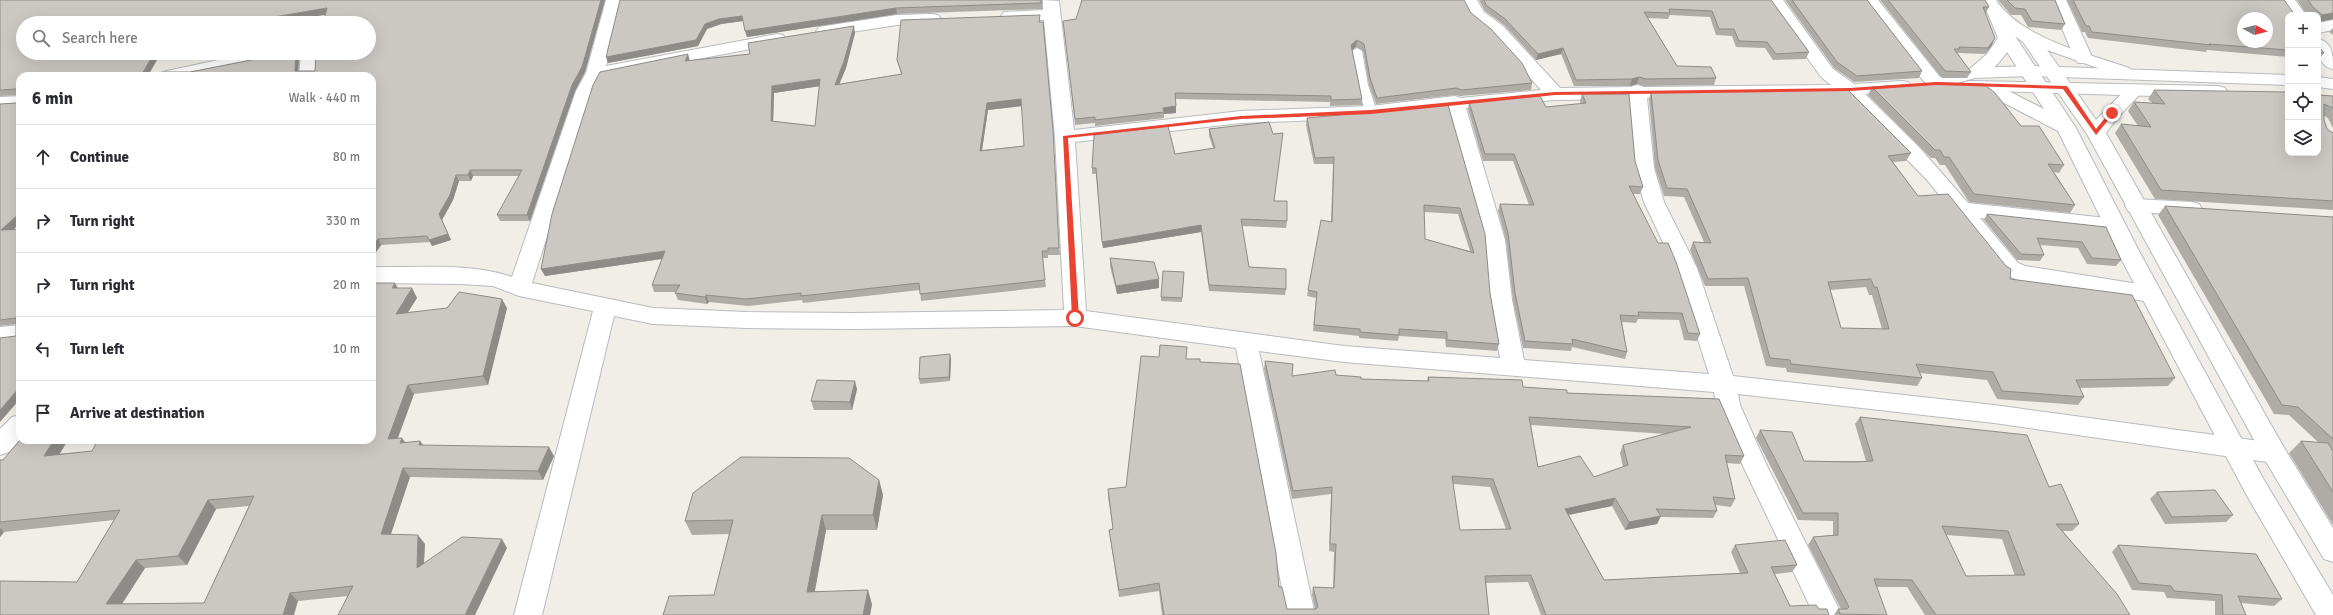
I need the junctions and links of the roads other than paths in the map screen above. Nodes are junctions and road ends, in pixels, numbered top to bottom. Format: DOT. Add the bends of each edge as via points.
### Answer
graph roads {
  1 [pos="614,0"];
  2 [pos="1469,0"];
  3 [pos="1774,0"];
  4 [pos="1869,0"];
  5 [pos="2058,0"];
  6 [pos="2287,0"];
  7 [pos="1992,7"];
  8 [pos="1052,8"];
  9 [pos="2295,12"];
  10 [pos="994,17"];
  11 [pos="950,19"];
  12 [pos="2333,25"];
  13 [pos="2321,27"];
  14 [pos="2007,38"];
  15 [pos="2029,38"];
  16 [pos="2321,48"];
  17 [pos="1357,51"];
  18 [pos="2084,59"];
  19 [pos="243,60"];
  20 [pos="309,60"];
  21 [pos="2333,64"];
  22 [pos="187,72"];
  23 [pos="308,72"];
  24 [pos="2123,72"];
  25 [pos="595,73"];
  26 [pos="1974,73"];
  27 [pos="2047,79"];
  28 [pos="2285,80"];
  29 [pos="2321,82"];
  30 [pos="1936,84"];
  31 [pos="2333,84"];
  32 [pos="1987,87"];
  33 [pos="2136,89"];
  34 [pos="1850,90"];
  35 [pos="1637,91"];
  36 [pos="1555,94"];
  37 [pos="2285,94"];
  38 [pos="2321,97"];
  39 [pos="2333,98"];
  40 [pos="16,102"];
  41 [pos="1455,102"];
  42 [pos="0,103"];
  43 [pos="1371,112"];
  44 [pos="2066,128"];
  45 [pos="2096,133"];
  46 [pos="1065,137"];
  47 [pos="2135,206"];
  48 [pos="1963,209"];
  49 [pos="2214,211"];
  50 [pos="2116,226"];
  51 [pos="376,275"];
  52 [pos="519,288"];
  53 [pos="2151,294"];
  54 [pos="605,306"];
  55 [pos="1075,318"];
  56 [pos="16,333"];
  57 [pos="0,335"];
  58 [pos="1246,342"];
  59 [pos="1514,369"];
  60 [pos="1724,384"];
  61 [pos="16,428"];
  62 [pos="0,444"];
  63 [pos="2234,448"];
  64 [pos="2274,453"];
  65 [pos="2333,551"];
  66 [pos="528,615"];
  67 [pos="1302,615"];
  68 [pos="1828,615"];
  69 [pos="2330,615"];
  1 -- 25 [label="street"];
  2 -- 36 [label="street" via="1477,15 1497,30"];
  3 -- 34 [label="street" via="1827,73"];
  4 -- 30 [label="street" via="1889,23 1907,51"];
  5 -- 18 [label="street"];
  6 -- 9 [label="street"];
  7 -- 14 [label="street"];
  7 -- 15 [label="street"];
  8 -- 10 [label="street"];
  8 -- 46 [label="street"];
  11 -- 25 [label="street" via="897,20"];
  12 -- 13 [label="street"];
  14 -- 26 [label="street" via="1994,58"];
  14 -- 27 [label="street"];
  15 -- 18 [label="street"];
  15 -- 27 [label="street"];
  16 -- 21 [label="street"];
  17 -- 43 [label="lane"];
  18 -- 24 [label="street"];
  19 -- 22 [label="street"];
  20 -- 23 [label="street"];
  24 -- 27 [label="street"];
  24 -- 28 [label="street"];
  25 -- 52 [label="street" via="585,91"];
  26 -- 27 [label="street"];
  26 -- 30 [label="street"];
  27 -- 32 [label="street"];
  27 -- 33 [label="street"];
  27 -- 44 [label="street"];
  27 -- 45 [label="street"];
  29 -- 31 [label="street"];
  30 -- 32 [label="street"];
  30 -- 34 [label="street"];
  32 -- 44 [label="street"];
  33 -- 37 [label="street"];
  33 -- 45 [label="street"];
  34 -- 35 [label="street"];
  34 -- 48 [label="street" via="1911,150"];
  35 -- 36 [label="street"];
  35 -- 60 [label="street" via="1644,168 1654,202 1686,268"];
  36 -- 41 [label="street"];
  38 -- 39 [label="street"];
  40 -- 42 [label="street"];
  41 -- 43 [label="street"];
  41 -- 59 [label="street" via="1495,240 1501,300"];
  43 -- 46 [label="street" via="1241,117"];
  44 -- 50 [label="street"];
  45 -- 47 [label="street"];
  46 -- 55 [label="street"];
  47 -- 49 [label="street"];
  47 -- 64 [label="street"];
  48 -- 50 [label="street"];
  48 -- 53 [label="street" via="2010,268 2020,273"];
  50 -- 53 [label="street"];
  51 -- 52 [label="street" via="495,279"];
  52 -- 54 [label="street"];
  53 -- 63 [label="street"];
  54 -- 55 [label="street" via="654,316 746,320"];
  54 -- 66 [label="street"];
  55 -- 58 [label="street"];
  56 -- 57 [label="street"];
  58 -- 59 [label="street" via="1344,354"];
  58 -- 67 [label="street"];
  59 -- 60 [label="street"];
  60 -- 63 [label="street" via="1994,414"];
  60 -- 68 [label="street" via="1728,405 1755,466"];
  61 -- 62 [label="street"];
  63 -- 64 [label="street"];
  63 -- 69 [label="street"];
  64 -- 65 [label="street"];
}
